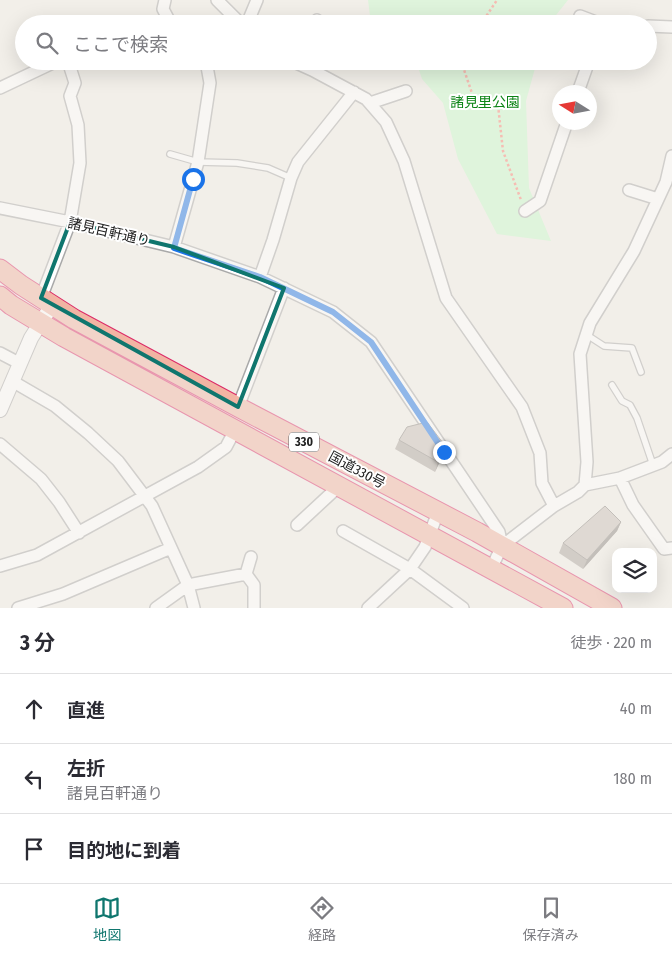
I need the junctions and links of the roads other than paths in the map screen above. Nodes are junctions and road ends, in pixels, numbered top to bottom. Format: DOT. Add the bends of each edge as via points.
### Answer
graph roads {
  1 [pos="165,0"];
  2 [pos="217,0"];
  3 [pos="257,0"];
  4 [pos="166,15"];
  5 [pos="232,15"];
  6 [pos="251,15"];
  7 [pos="657,26"];
  8 [pos="672,27"];
  9 [pos="37,70"];
  10 [pos="71,70"];
  11 [pos="208,70"];
  12 [pos="318,70"];
  13 [pos="586,70"];
  14 [pos="580,85"];
  15 [pos="0,88"];
  16 [pos="406,91"];
  17 [pos="354,92"];
  18 [pos="370,103"];
  19 [pos="565,130"];
  20 [pos="170,154"];
  21 [pos="672,156"];
  22 [pos="198,162"];
  23 [pos="291,178"];
  24 [pos="666,182"];
  25 [pos="629,190"];
  26 [pos="672,194"];
  27 [pos="658,199"];
  28 [pos="0,208"];
  29 [pos="525,211"];
  30 [pos="70,222"];
  31 [pos="174,248"];
  32 [pos="0,269"];
  33 [pos="260,277"];
  34 [pos="284,288"];
  35 [pos="0,296"];
  36 [pos="46,302"];
  37 [pos="40,322"];
  38 [pos="587,335"];
  39 [pos="0,353"];
  40 [pos="19,363"];
  41 [pos="641,372"];
  42 [pos="12,381"];
  43 [pos="612,385"];
  44 [pos="238,407"];
  45 [pos="0,410"];
  46 [pos="235,430"];
  47 [pos="0,444"];
  48 [pos="672,454"];
  49 [pos="653,466"];
  50 [pos="620,478"];
  51 [pos="585,485"];
  52 [pos="339,486"];
  53 [pos="145,498"];
  54 [pos="554,506"];
  55 [pos="438,512"];
  56 [pos="297,525"];
  57 [pos="343,531"];
  58 [pos="79,533"];
  59 [pos="430,536"];
  60 [pos="502,546"];
  61 [pos="171,548"];
  62 [pos="672,548"];
  63 [pos="251,557"];
  64 [pos="0,566"];
  65 [pos="410,568"];
  66 [pos="491,569"];
  67 [pos="246,574"];
  68 [pos="188,585"];
  69 [pos="557,607"];
  70 [pos="18,608"];
  71 [pos="156,608"];
  72 [pos="194,608"];
  73 [pos="254,608"];
  74 [pos="368,608"];
  75 [pos="463,608"];
  76 [pos="612,608"];
  1 -- 4 [label="street" via="163,9"];
  2 -- 5 [label="street"];
  3 -- 6 [label="street"];
  7 -- 8 [label="street"];
  9 -- 15 [label="street"];
  10 -- 30 [label="street" via="76,83 70,96 78,125 80,163"];
  11 -- 22 [label="street" via="210,83"];
  12 -- 17 [label="street"];
  13 -- 14 [label="street"];
  16 -- 18 [label="street"];
  17 -- 18 [label="street"];
  17 -- 23 [label="street" via="298,162"];
  18 -- 54 [label="street" via="386,122 404,160 446,298 522,407 540,453 542,483"];
  19 -- 29 [label="street" via="540,201"];
  20 -- 22 [label="lane"];
  21 -- 24 [label="street"];
  22 -- 23 [label="lane" via="237,162 268,168"];
  22 -- 31 [label="street"];
  23 -- 33 [label="street"];
  24 -- 26 [label="street"];
  24 -- 27 [label="street"];
  25 -- 27 [label="street"];
  27 -- 38 [label="street" via="634,251 590,323"];
  28 -- 30 [label="street, 諸見百軒通り"];
  30 -- 31 [label="street, 諸見百軒通り"];
  30 -- 36 [label="street"];
  31 -- 33 [label="street, 諸見百軒通り"];
  32 -- 36 [label="highway, 国道330号 / 330"];
  33 -- 34 [label="street, 諸見百軒通り"];
  34 -- 44 [label="street"];
  34 -- 60 [label="street, 諸見百軒通り" via="333,312 371,342 499,532"];
  35 -- 37 [label="highway, 国道330号 / 330"];
  36 -- 37 [label="street"];
  36 -- 44 [label="highway, 国道330号 / 330"];
  37 -- 40 [label="street"];
  37 -- 46 [label="highway, 国道330号 / 330"];
  38 -- 41 [label="lane" via="604,346 632,348"];
  38 -- 51 [label="street" via="580,354 587,462"];
  39 -- 40 [label="street"];
  40 -- 42 [label="street"];
  42 -- 45 [label="street"];
  42 -- 53 [label="street" via="55,406 88,433 118,461"];
  43 -- 49 [label="lane" via="637,418"];
  44 -- 55 [label="highway, 国道330号 / 330"];
  46 -- 52 [label="highway, 国道330号 / 330"];
  46 -- 53 [label="street" via="226,447"];
  47 -- 58 [label="street" via="41,479"];
  48 -- 49 [label="street"];
  49 -- 50 [label="street"];
  50 -- 51 [label="street"];
  50 -- 62 [label="street" via="633,505 664,549"];
  51 -- 54 [label="street"];
  52 -- 56 [label="street"];
  52 -- 59 [label="highway, 国道330号 / 330"];
  53 -- 58 [label="street"];
  53 -- 61 [label="street" via="152,506"];
  54 -- 60 [label="street"];
  55 -- 59 [label="street"];
  55 -- 60 [label="highway, 国道330号 / 330"];
  57 -- 65 [label="street"];
  58 -- 64 [label="street" via="37,555"];
  59 -- 65 [label="street"];
  59 -- 66 [label="highway, 国道330号 / 330"];
  60 -- 66 [label="street"];
  60 -- 76 [label="highway, 国道330号 / 330"];
  61 -- 68 [label="street"];
  61 -- 70 [label="street" via="63,594"];
  63 -- 67 [label="street"];
  65 -- 74 [label="street"];
  65 -- 75 [label="street"];
  66 -- 69 [label="highway, 国道330号 / 330"];
  67 -- 68 [label="street"];
  67 -- 73 [label="street" via="254,586"];
  68 -- 71 [label="street"];
  68 -- 72 [label="street"];
}
